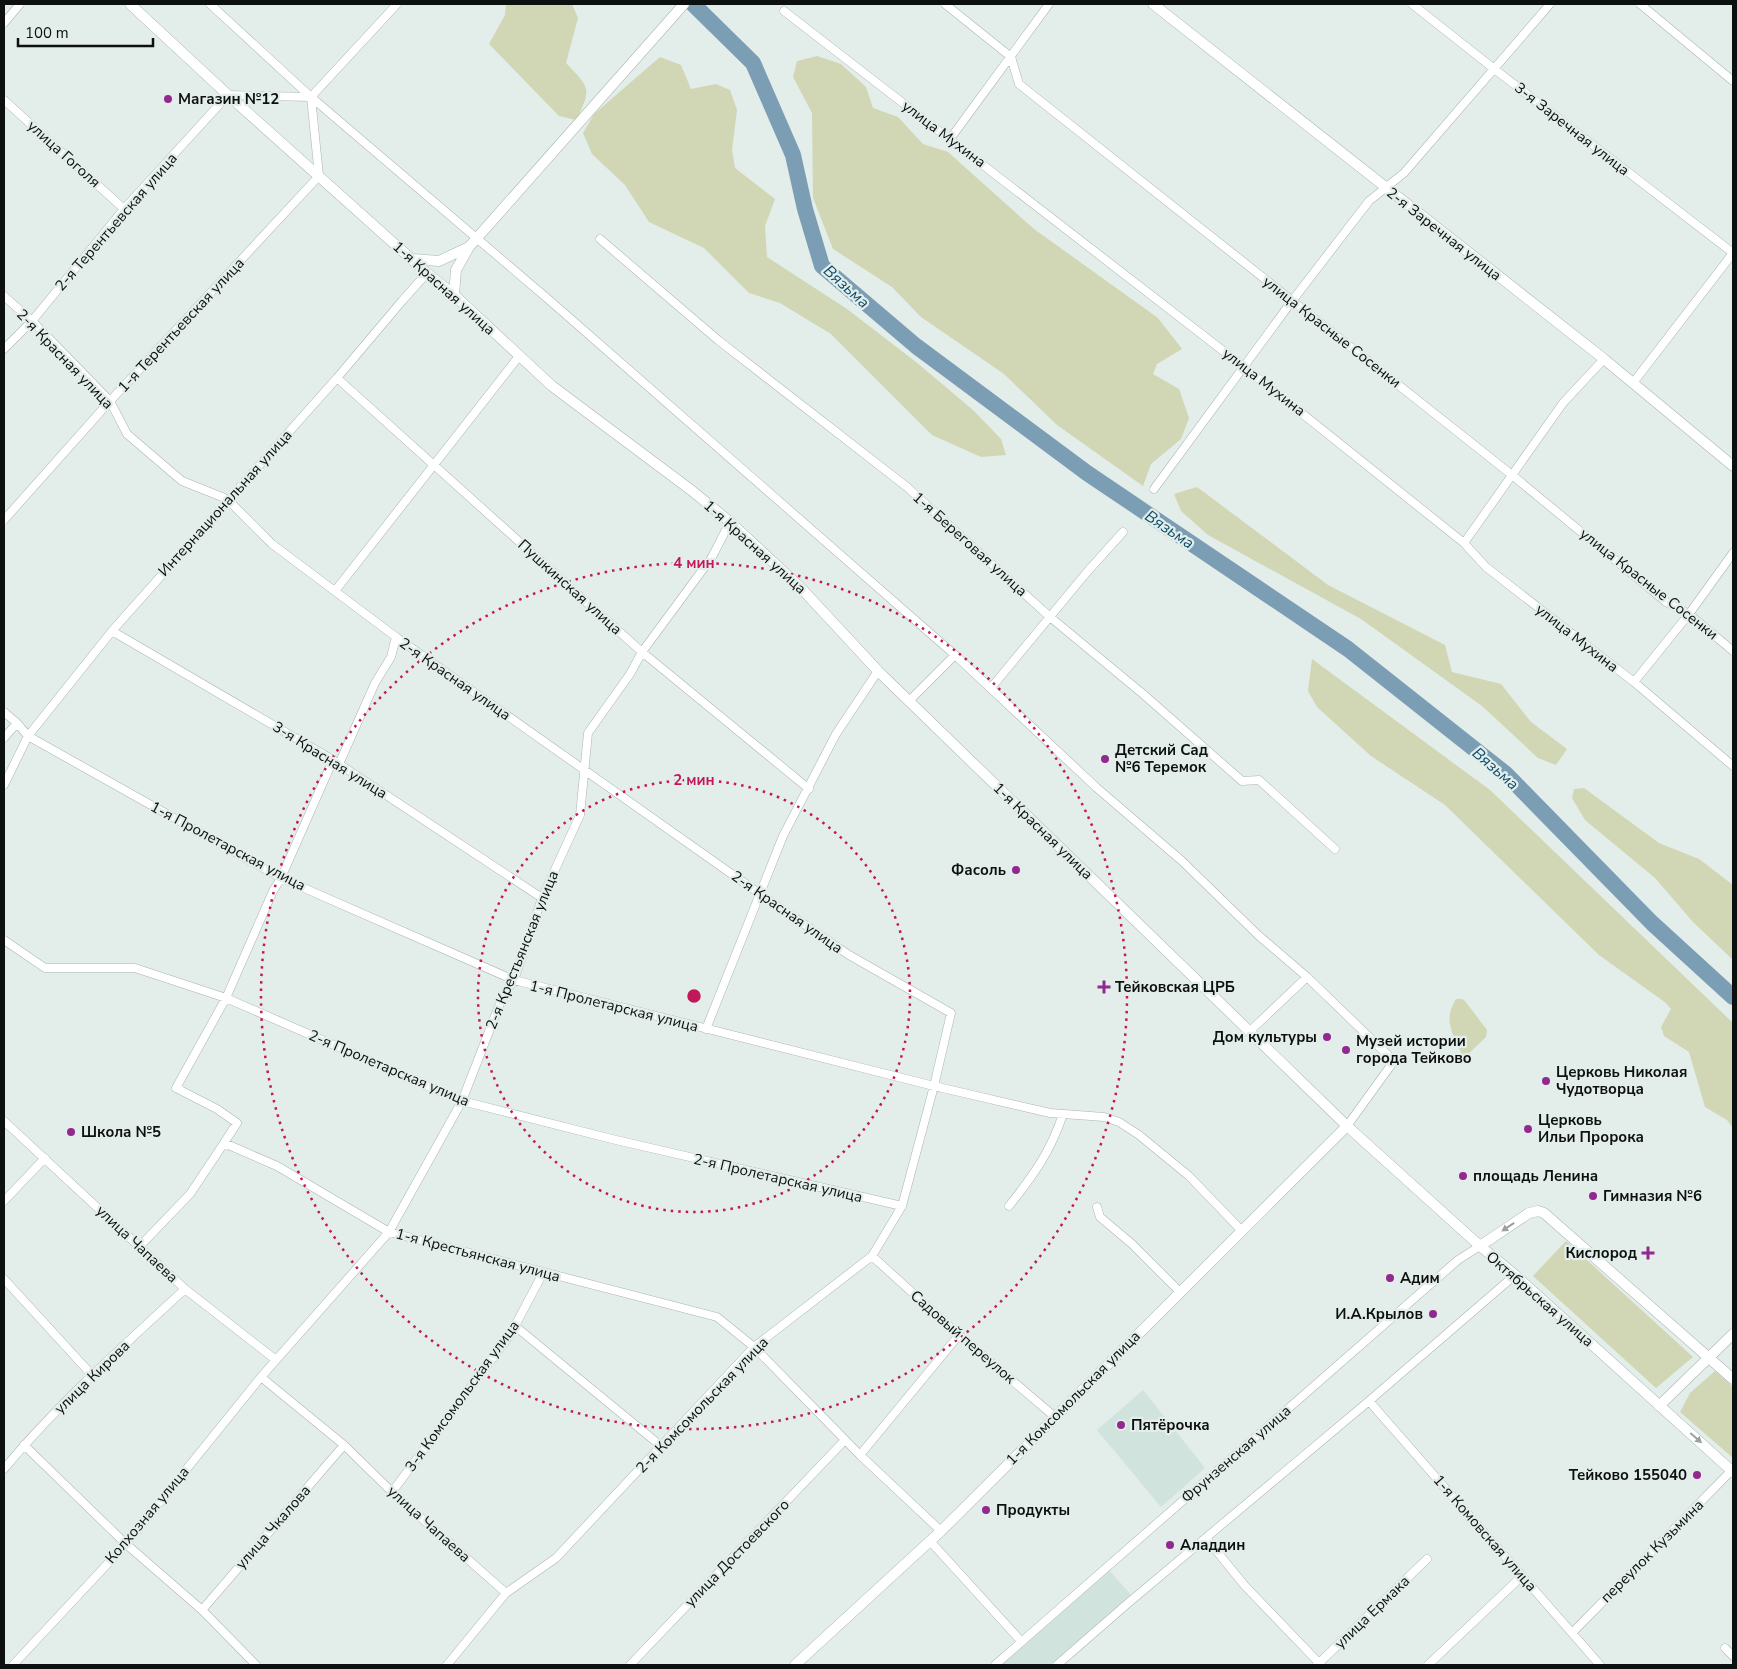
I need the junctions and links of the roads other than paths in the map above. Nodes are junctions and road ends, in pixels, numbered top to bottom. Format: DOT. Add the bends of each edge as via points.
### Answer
graph roads {
  1 [pos="20,4"];
  2 [pos="130,4"];
  3 [pos="210,4"];
  4 [pos="396,4"];
  5 [pos="684,4"];
  6 [pos="945,4"];
  7 [pos="1050,4"];
  8 [pos="1153,4"];
  9 [pos="1412,4"];
  10 [pos="1550,4"];
  11 [pos="1640,4"];
  12 [pos="784,11"];
  13 [pos="4,23"];
  14 [pos="1011,57"];
  15 [pos="1493,68"];
  16 [pos="1733,81"];
  17 [pos="228,95"];
  18 [pos="311,97"];
  19 [pos="4,100"];
  20 [pos="950,139"];
  21 [pos="319,176"];
  22 [pos="1386,189"];
  23 [pos="124,209"];
  24 [pos="476,238"];
  25 [pos="600,239"];
  26 [pos="469,247"];
  27 [pos="1733,253"];
  28 [pos="412,260"];
  29 [pos="427,273"];
  30 [pos="454,295"];
  31 [pos="4,296"];
  32 [pos="1292,301"];
  33 [pos="32,321"];
  34 [pos="4,349"];
  35 [pos="520,356"];
  36 [pos="1604,359"];
  37 [pos="1244,367"];
  38 [pos="337,378"];
  39 [pos="1633,383"];
  40 [pos="110,401"];
  41 [pos="434,465"];
  42 [pos="1733,466"];
  43 [pos="1512,475"];
  44 [pos="1154,489"];
  45 [pos="228,499"];
  46 [pos="4,520"];
  47 [pos="730,522"];
  48 [pos="1124,532"];
  49 [pos="1464,543"];
  50 [pos="1733,553"];
  51 [pos="335,591"];
  52 [pos="1689,614"];
  53 [pos="1050,617"];
  54 [pos="112,630"];
  55 [pos="396,637"];
  56 [pos="1733,651"];
  57 [pos="642,652"];
  58 [pos="955,655"];
  59 [pos="878,672"];
  60 [pos="1634,682"];
  61 [pos="991,688"];
  62 [pos="908,701"];
  63 [pos="4,712"];
  64 [pos="17,723"];
  65 [pos="28,736"];
  66 [pos="4,738"];
  67 [pos="336,762"];
  68 [pos="1733,766"];
  69 [pos="583,770"];
  70 [pos="4,785"];
  71 [pos="809,789"];
  72 [pos="1335,849"];
  73 [pos="281,878"];
  74 [pos="760,894"];
  75 [pos="542,898"];
  76 [pos="4,940"];
  77 [pos="1307,977"];
  78 [pos="514,980"];
  79 [pos="226,998"];
  80 [pos="951,1013"];
  81 [pos="706,1029"];
  82 [pos="1250,1031"];
  83 [pos="934,1086"];
  84 [pos="462,1101"];
  85 [pos="1063,1114"];
  86 [pos="4,1121"];
  87 [pos="1347,1126"];
  88 [pos="224,1143"];
  89 [pos="45,1158"];
  90 [pos="4,1201"];
  91 [pos="902,1206"];
  92 [pos="1009,1206"];
  93 [pos="1097,1207"];
  94 [pos="1241,1230"];
  95 [pos="389,1232"];
  96 [pos="1480,1246"];
  97 [pos="139,1247"];
  98 [pos="872,1256"];
  99 [pos="543,1273"];
  100 [pos="1515,1275"];
  101 [pos="4,1280"];
  102 [pos="184,1289"];
  103 [pos="1179,1291"];
  104 [pos="515,1326"];
  105 [pos="1733,1334"];
  106 [pos="959,1335"];
  107 [pos="754,1347"];
  108 [pos="1709,1357"];
  109 [pos="276,1360"];
  110 [pos="92,1375"];
  111 [pos="261,1377"];
  112 [pos="1733,1379"];
  113 [pos="1369,1401"];
  114 [pos="1659,1406"];
  115 [pos="1055,1417"];
  116 [pos="845,1440"];
  117 [pos="24,1445"];
  118 [pos="344,1445"];
  119 [pos="662,1446"];
  120 [pos="860,1455"];
  121 [pos="4,1469"];
  122 [pos="1732,1471"];
  123 [pos="392,1492"];
  124 [pos="941,1531"];
  125 [pos="1206,1538"];
  126 [pos="930,1541"];
  127 [pos="126,1544"];
  128 [pos="1427,1559"];
  129 [pos="1522,1576"];
  130 [pos="506,1593"];
  131 [pos="202,1610"];
  132 [pos="1572,1633"];
  133 [pos="1022,1641"];
  134 [pos="1725,1648"];
  135 [pos="1733,1656"];
  136 [pos="246,1662"];
  137 [pos="13,1665"];
  138 [pos="256,1665"];
  139 [pos="447,1665"];
  140 [pos="630,1665"];
  141 [pos="795,1665"];
  142 [pos="995,1665"];
  143 [pos="1057,1665"];
  144 [pos="1319,1665"];
  145 [pos="1428,1665"];
  146 [pos="1600,1665"];
  1 -- 13 [label="street"];
  2 -- 17 [label="main road, 1-я Красная улица"];
  3 -- 18 [label="street"];
  4 -- 18 [label="street"];
  5 -- 24 [label="main road"];
  6 -- 14 [label="street"];
  7 -- 14 [label="street"];
  8 -- 22 [label="main road, 2-я Заречная улица"];
  9 -- 15 [label="street, 3-я Заречная улица"];
  10 -- 15 [label="street"];
  11 -- 16 [label="street"];
  12 -- 20 [label="street, улица Мухина"];
  14 -- 20 [label="street"];
  14 -- 32 [label="street, улица Красные Сосенки" via="1019,84"];
  15 -- 22 [label="street" via="1404,173"];
  15 -- 27 [label="street, 3-я Заречная улица"];
  17 -- 18 [label="street"];
  17 -- 21 [label="main road, 1-я Красная улица"];
  17 -- 23 [label="street, 2-я Терентьевская улица"];
  18 -- 21 [label="street"];
  18 -- 24 [label="street"];
  19 -- 23 [label="street, улица Гоголя"];
  20 -- 37 [label="street, улица Мухина"];
  21 -- 28 [label="main road, 1-я Красная улица"];
  21 -- 40 [label="street, 1-я Терентьевская улица"];
  22 -- 32 [label="street" via="1369,201"];
  22 -- 36 [label="main road, 2-я Заречная улица"];
  23 -- 33 [label="street, 2-я Терентьевская улица"];
  24 -- 26 [label="main road"];
  24 -- 58 [label="street"];
  25 -- 53 [label="street, 1-я Береговая улица" via="718,340 907,487"];
  26 -- 28 [label="main road" via="439,261"];
  26 -- 30 [label="main road" via="456,270"];
  27 -- 39 [label="street"];
  28 -- 29 [label="main road, 1-я Красная улица"];
  29 -- 30 [label="main road, 1-я Красная улица"];
  29 -- 38 [label="street, Интернациональная улица"];
  30 -- 35 [label="main road, 1-я Красная улица"];
  31 -- 33 [label="street, 2-я Красная улица"];
  32 -- 37 [label="street"];
  32 -- 43 [label="street, улица Красные Сосенки"];
  33 -- 34 [label="street, 2-я Терентьевская улица"];
  33 -- 40 [label="street, 2-я Красная улица"];
  35 -- 41 [label="street"];
  35 -- 47 [label="main road, 1-я Красная улица" via="552,386"];
  36 -- 39 [label="main road, 2-я Заречная улица"];
  36 -- 43 [label="street" via="1563,403"];
  37 -- 44 [label="street"];
  37 -- 49 [label="street, улица Мухина"];
  38 -- 41 [label="street, Пушкинская улица"];
  38 -- 45 [label="street, Интернациональная улица"];
  39 -- 42 [label="main road, 2-я Заречная улица"];
  40 -- 45 [label="street, 2-я Красная улица" via="127,434 182,481"];
  40 -- 46 [label="street, 1-я Терентьевская улица"];
  41 -- 51 [label="street"];
  41 -- 57 [label="street, Пушкинская улица"];
  43 -- 49 [label="street"];
  43 -- 52 [label="street, улица Красные Сосенки" via="1666,602"];
  45 -- 51 [label="street, 2-я Красная улица" via="272,544"];
  45 -- 54 [label="street, Интернациональная улица"];
  47 -- 57 [label="street, 2-я Крестьянская улица" via="712,557"];
  47 -- 59 [label="main road, 1-я Красная улица" via="801,588"];
  48 -- 53 [label="street"];
  49 -- 60 [label="street, улица Мухина" via="1486,567"];
  50 -- 52 [label="street"];
  51 -- 55 [label="street, 2-я Красная улица"];
  52 -- 56 [label="street, улица Красные Сосенки"];
  52 -- 60 [label="street"];
  53 -- 61 [label="street"];
  53 -- 72 [label="street, 1-я Береговая улица" via="1242,782 1259,780"];
  54 -- 65 [label="street, Интернациональная улица"];
  54 -- 67 [label="street, 3-я Красная улица"];
  55 -- 67 [label="street" via="391,657"];
  55 -- 69 [label="street, 2-я Красная улица"];
  57 -- 69 [label="street, 2-я Крестьянская улица" via="588,733"];
  57 -- 71 [label="street, Пушкинская улица"];
  58 -- 61 [label="street"];
  58 -- 62 [label="street"];
  59 -- 62 [label="main road, 1-я Красная улица"];
  59 -- 71 [label="street" via="836,734"];
  60 -- 68 [label="street, улица Мухина"];
  61 -- 77 [label="street"];
  62 -- 82 [label="main road, 1-я Красная улица"];
  63 -- 64 [label="street, 1-я Пролетарская улица"];
  64 -- 65 [label="street, 1-я Пролетарская улица"];
  64 -- 66 [label="street"];
  65 -- 70 [label="street"];
  65 -- 73 [label="street, 1-я Пролетарская улица"];
  67 -- 73 [label="street"];
  67 -- 75 [label="street, 3-я Красная улица"];
  69 -- 74 [label="street, 2-я Красная улица"];
  69 -- 75 [label="street, 2-я Крестьянская улица" via="580,815"];
  71 -- 74 [label="street" via="783,836"];
  73 -- 78 [label="street, 1-я Пролетарская улица"];
  73 -- 79 [label="street"];
  74 -- 80 [label="street, 2-я Красная улица" via="850,955"];
  74 -- 81 [label="street"];
  75 -- 78 [label="street, 2-я Крестьянская улица"];
  76 -- 79 [label="street, 2-я Пролетарская улица" via="45,968 135,968"];
  77 -- 82 [label="street"];
  77 -- 87 [label="street" via="1394,1061"];
  78 -- 81 [label="street, 1-я Пролетарская улица"];
  78 -- 84 [label="street, 2-я Крестьянская улица" via="502,998"];
  79 -- 84 [label="street, 2-я Пролетарская улица"];
  79 -- 88 [label="street" via="176,1088 237,1123"];
  80 -- 83 [label="street, 2-я Комсомольская улица"];
  81 -- 83 [label="street, 1-я Пролетарская улица"];
  82 -- 87 [label="main road, 1-я Красная улица"];
  83 -- 85 [label="street, 1-я Пролетарская улица"];
  83 -- 91 [label="street, 2-я Комсомольская улица"];
  84 -- 91 [label="street, 2-я Пролетарская улица"];
  84 -- 95 [label="street, 2-я Крестьянская улица"];
  85 -- 92 [label="street" via="1056,1136 1036,1173"];
  85 -- 94 [label="street, 1-я Пролетарская улица" via="1104,1117 1139,1135 1189,1176"];
  86 -- 89 [label="street, улица Чапаева"];
  87 -- 94 [label="main road, 1-я Комсомольская улица"];
  87 -- 96 [label="main road, Октябрьская улица"];
  88 -- 95 [label="street, 1-я Крестьянская улица" via="276,1166"];
  88 -- 97 [label="street" via="190,1194"];
  89 -- 90 [label="street"];
  89 -- 97 [label="street, улица Чапаева"];
  91 -- 98 [label="street, 2-я Комсомольская улица"];
  93 -- 103 [label="street" via="1100,1217"];
  94 -- 103 [label="main road, 1-я Комсомольская улица"];
  95 -- 99 [label="street, 1-я Крестьянская улица"];
  95 -- 109 [label="street, 2-я Крестьянская улица"];
  96 -- 100 [label="main road, Октябрьская улица"];
  108 -- 96 [label="main road, one-way" via="1544,1213 1529,1213"];
  96 -- 133 [label="street, Фрунзенская улица" via="1458,1260"];
  97 -- 102 [label="street, улица Чапаева"];
  98 -- 106 [label="street, Садовый переулок"];
  98 -- 107 [label="street, 2-я Комсомольская улица"];
  99 -- 104 [label="street, 3-я Комсомольская улица"];
  99 -- 107 [label="street, 1-я Крестьянская улица" via="717,1317"];
  100 -- 113 [label="street"];
  100 -- 114 [label="main road, Октябрьская улица"];
  101 -- 110 [label="street"];
  102 -- 109 [label="street, улица Чапаева"];
  102 -- 110 [label="street, улица Кирова"];
  103 -- 115 [label="main road, 1-я Комсомольская улица"];
  104 -- 119 [label="street"];
  104 -- 123 [label="street, 3-я Комсомольская улица"];
  105 -- 108 [label="main road"];
  106 -- 115 [label="street, Садовый переулок"];
  106 -- 120 [label="street"];
  107 -- 116 [label="street, 1-я Крестьянская улица"];
  107 -- 119 [label="street, 2-я Комсомольская улица"];
  108 -- 112 [label="main road"];
  108 -- 114 [label="main road"];
  109 -- 111 [label="street, Колхозная улица"];
  110 -- 117 [label="street, улица Кирова"];
  111 -- 118 [label="street, улица Чапаева"];
  111 -- 127 [label="street, Колхозная улица"];
  113 -- 125 [label="street"];
  113 -- 129 [label="street, 1-я Комовская улица"];
  114 -- 122 [label="main road, Октябрьская улица, one-way"];
  115 -- 124 [label="main road, 1-я Комсомольская улица"];
  116 -- 120 [label="street, 1-я Крестьянская улица"];
  116 -- 140 [label="street, улица Достоевского"];
  117 -- 121 [label="street, улица Кирова"];
  117 -- 127 [label="street"];
  118 -- 123 [label="street, улица Чапаева"];
  118 -- 131 [label="street, улица Чкалова"];
  119 -- 130 [label="street, 2-я Комсомольская улица" via="556,1558"];
  120 -- 124 [label="street, 1-я Крестьянская улица"];
  122 -- 132 [label="street, переулок Кузьмина"];
  123 -- 130 [label="street, улица Чапаева"];
  124 -- 126 [label="main road, 1-я Комсомольская улица"];
  125 -- 143 [label="street"];
  125 -- 144 [label="street" via="1244,1586"];
  126 -- 133 [label="street"];
  126 -- 141 [label="main road, 1-я Комсомольская улица"];
  127 -- 131 [label="street"];
  127 -- 137 [label="street, Колхозная улица"];
  128 -- 144 [label="street, улица Ермака"];
  129 -- 132 [label="street, 1-я Комовская улица"];
  129 -- 145 [label="street"];
  130 -- 139 [label="street, 2-я Комсомольская улица"];
  131 -- 136 [label="street"];
  132 -- 146 [label="street, 1-я Комовская улица"];
  133 -- 142 [label="street, Фрунзенская улица"];
  134 -- 135 [label="street"];
  136 -- 138 [label="street"];
}
